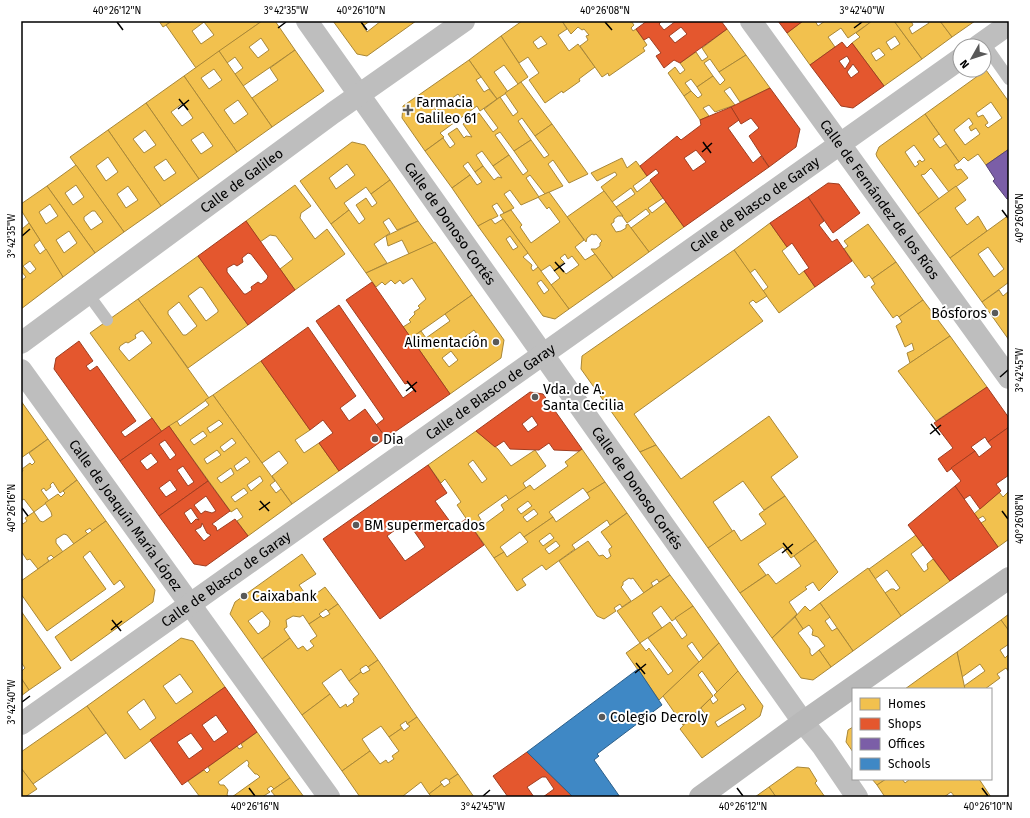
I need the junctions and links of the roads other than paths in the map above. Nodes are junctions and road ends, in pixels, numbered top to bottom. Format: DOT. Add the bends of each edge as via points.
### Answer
graph roads {
  1 [pos="307,21"];
  2 [pos="464,21"];
  3 [pos="751,21"];
  4 [pos="1006,24"];
  5 [pos="988,38"];
  6 [pos="992,58"];
  7 [pos="952,65"];
  8 [pos="1009,79"];
  9 [pos="360,95"];
  10 [pos="840,144"];
  11 [pos="88,294"];
  12 [pos="107,320"];
  13 [pos="21,343"];
  14 [pos="543,354"];
  15 [pos="21,370"];
  16 [pos="1009,378"];
  17 [pos="1009,578"];
  18 [pos="191,604"];
  19 [pos="803,722"];
  20 [pos="21,724"];
  21 [pos="329,797"];
  22 [pos="700,797"];
  23 [pos="857,797"];
  1 -- 9 [label="street, Calle de Donoso Cortés"];
  2 -- 9 [label="street, Calle de Galileo"];
  3 -- 10 [label="street, Calle de Fernández de los Ríos"];
  4 -- 5 [label="street"];
  6 -- 8 [label="lane"];
  7 -- 10 [label="street, Calle de Blasco de Garay"];
  9 -- 11 [label="street, Calle de Galileo"];
  9 -- 14 [label="street, Calle de Donoso Cortés"];
  10 -- 14 [label="street, Calle de Blasco de Garay"];
  10 -- 16 [label="street, Calle de Fernández de los Ríos"];
  11 -- 12 [label="lane"];
  11 -- 13 [label="street, Calle de Galileo"];
  14 -- 18 [label="street, Calle de Blasco de Garay"];
  14 -- 19 [label="street, Calle de Donoso Cortés"];
  15 -- 18 [label="street, Calle de Joaquín María López"];
  17 -- 19 [label="street"];
  18 -- 20 [label="street, Calle de Blasco de Garay"];
  18 -- 21 [label="street, Calle de Joaquín María López"];
  19 -- 22 [label="street"];
  19 -- 23 [label="street, Calle de Donoso Cortés"];
}
